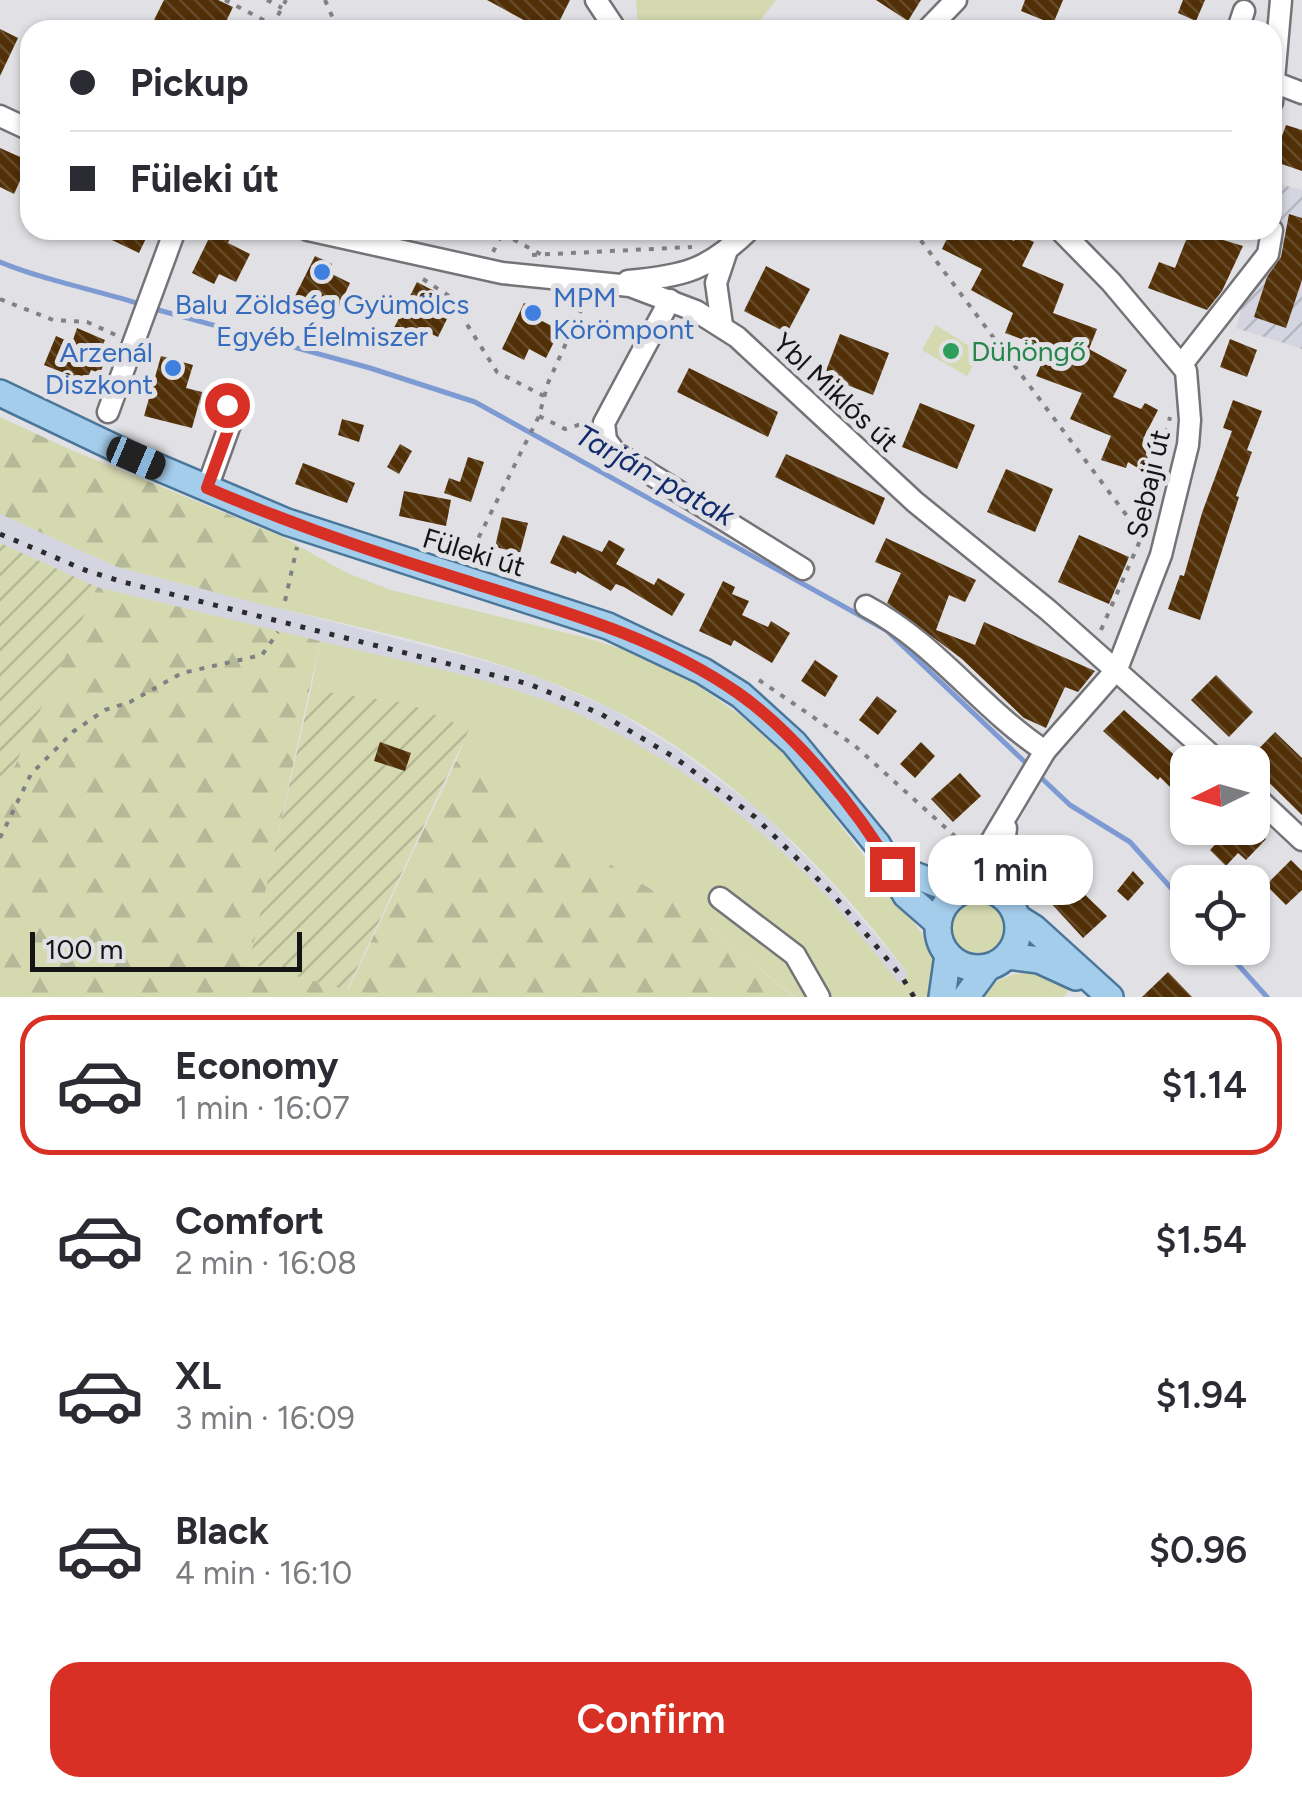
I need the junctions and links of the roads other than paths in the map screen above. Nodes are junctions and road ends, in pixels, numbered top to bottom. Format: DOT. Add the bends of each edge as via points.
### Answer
graph roads {
  1 [pos="956,0"];
  2 [pos="937,20"];
  3 [pos="171,240"];
  4 [pos="365,240"];
  5 [pos="739,240"];
  6 [pos="1070,240"];
  7 [pos="1270,240"];
  8 [pos="726,252"];
  9 [pos="600,283"];
  10 [pos="670,300"];
  11 [pos="722,326"];
  12 [pos="1184,369"];
  13 [pos="0,393"];
  14 [pos="212,402"];
  15 [pos="108,412"];
  16 [pos="207,488"];
  17 [pos="803,570"];
  18 [pos="866,606"];
  19 [pos="1116,669"];
  20 [pos="1200,745"];
  21 [pos="1038,763"];
  22 [pos="1270,810"];
  23 [pos="1007,816"];
  24 [pos="1302,840"];
  25 [pos="877,844"];
  26 [pos="965,890"];
  27 [pos="998,892"];
  28 [pos="720,898"];
  29 [pos="1018,918"];
  30 [pos="938,924"];
  31 [pos="948,955"];
  32 [pos="998,961"];
  33 [pos="1105,992"];
  34 [pos="819,997"];
  35 [pos="942,997"];
  36 [pos="966,997"];
  1 -- 2 [label="street"];
  3 -- 15 [label="street"];
  4 -- 9 [label="street, Ybl Miklós út" via="502,273"];
  5 -- 8 [label="street"];
  6 -- 12 [label="street"];
  7 -- 12 [label="street" via="1268,254"];
  8 -- 9 [label="street" via="703,267"];
  8 -- 11 [label="street" via="716,283"];
  9 -- 10 [label="street, Ybl Miklós út"];
  10 -- 11 [label="street, Ybl Miklós út"];
  10 -- 17 [label="street" via="604,423 606,440 614,452"];
  11 -- 19 [label="street, Ybl Miklós út" via="915,502"];
  12 -- 19 [label="street, Sebaji út" via="1188,445 1160,560"];
  13 -- 16 [label="main road, Füleki út"];
  14 -- 16 [label="street" via="236,408"];
  16 -- 25 [label="main road, Füleki út" via="302,528 664,650 741,695 812,763"];
  18 -- 21 [label="street" via="940,658"];
  19 -- 20 [label="street, Ybl Miklós út"];
  19 -- 21 [label="street, Sebaji út"];
  21 -- 23 [label="street, Sebaji út"];
  22 -- 24 [label="street"];
  23 -- 26 [label="street, Sebaji út"];
  23 -- 27 [label="street"];
  25 -- 26 [label="main road, Füleki út" via="908,873"];
  25 -- 30 [label="main road, Füleki út" via="906,895"];
  26 -- 27 [label="main road, Füleki út"];
  26 -- 30 [label="main road" via="944,906"];
  27 -- 29 [label="main road"];
  28 -- 34 [label="street" via="795,954"];
  29 -- 32 [label="main road" via="1018,931"];
  29 -- 33 [label="main road"];
  30 -- 31 [label="main road, Füleki út"];
  31 -- 32 [label="main road" via="971,968"];
  31 -- 35 [label="main road"];
  32 -- 33 [label="main road" via="1039,960"];
  32 -- 36 [label="main road"];
}
